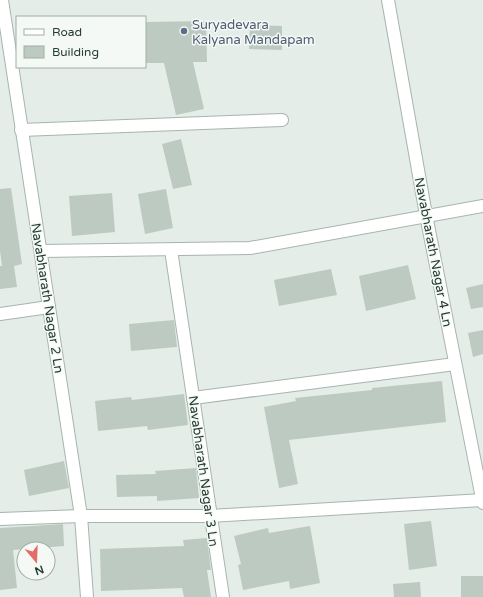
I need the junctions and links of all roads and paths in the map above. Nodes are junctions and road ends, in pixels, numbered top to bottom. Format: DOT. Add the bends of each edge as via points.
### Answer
graph roads {
  1 [pos="2,0"];
  2 [pos="388,0"];
  3 [pos="282,120"];
  4 [pos="21,130"];
  5 [pos="483,206"];
  6 [pos="426,215"];
  7 [pos="171,250"];
  8 [pos="41,251"];
  9 [pos="50,307"];
  10 [pos="0,314"];
  11 [pos="455,364"];
  12 [pos="193,398"];
  13 [pos="483,501"];
  14 [pos="81,516"];
  15 [pos="210,516"];
  16 [pos="0,519"];
  17 [pos="87,597"];
  18 [pos="222,597"];
  1 -- 4 [label="street, Navabharath Nagar 2 Ln"];
  2 -- 6 [label="street, Navabharath Nagar 4 Ln"];
  3 -- 4 [label="street"];
  4 -- 8 [label="street, Navabharath Nagar 2 Ln"];
  5 -- 6 [label="street"];
  6 -- 7 [label="street" via="250,248"];
  6 -- 11 [label="street, Navabharath Nagar 4 Ln"];
  7 -- 8 [label="street"];
  7 -- 12 [label="street, Navabharath Nagar 3 Ln"];
  8 -- 9 [label="street, Navabharath Nagar 2 Ln"];
  9 -- 10 [label="street"];
  9 -- 14 [label="street, Navabharath Nagar 2 Ln"];
  11 -- 12 [label="street"];
  11 -- 13 [label="street, Navabharath Nagar 4 Ln"];
  12 -- 15 [label="street, Navabharath Nagar 3 Ln"];
  13 -- 15 [label="street"];
  14 -- 15 [label="street"];
  14 -- 16 [label="street"];
  14 -- 17 [label="street, Navabharath Nagar 2 Ln"];
  15 -- 18 [label="street, Navabharath Nagar 3 Ln"];
}
